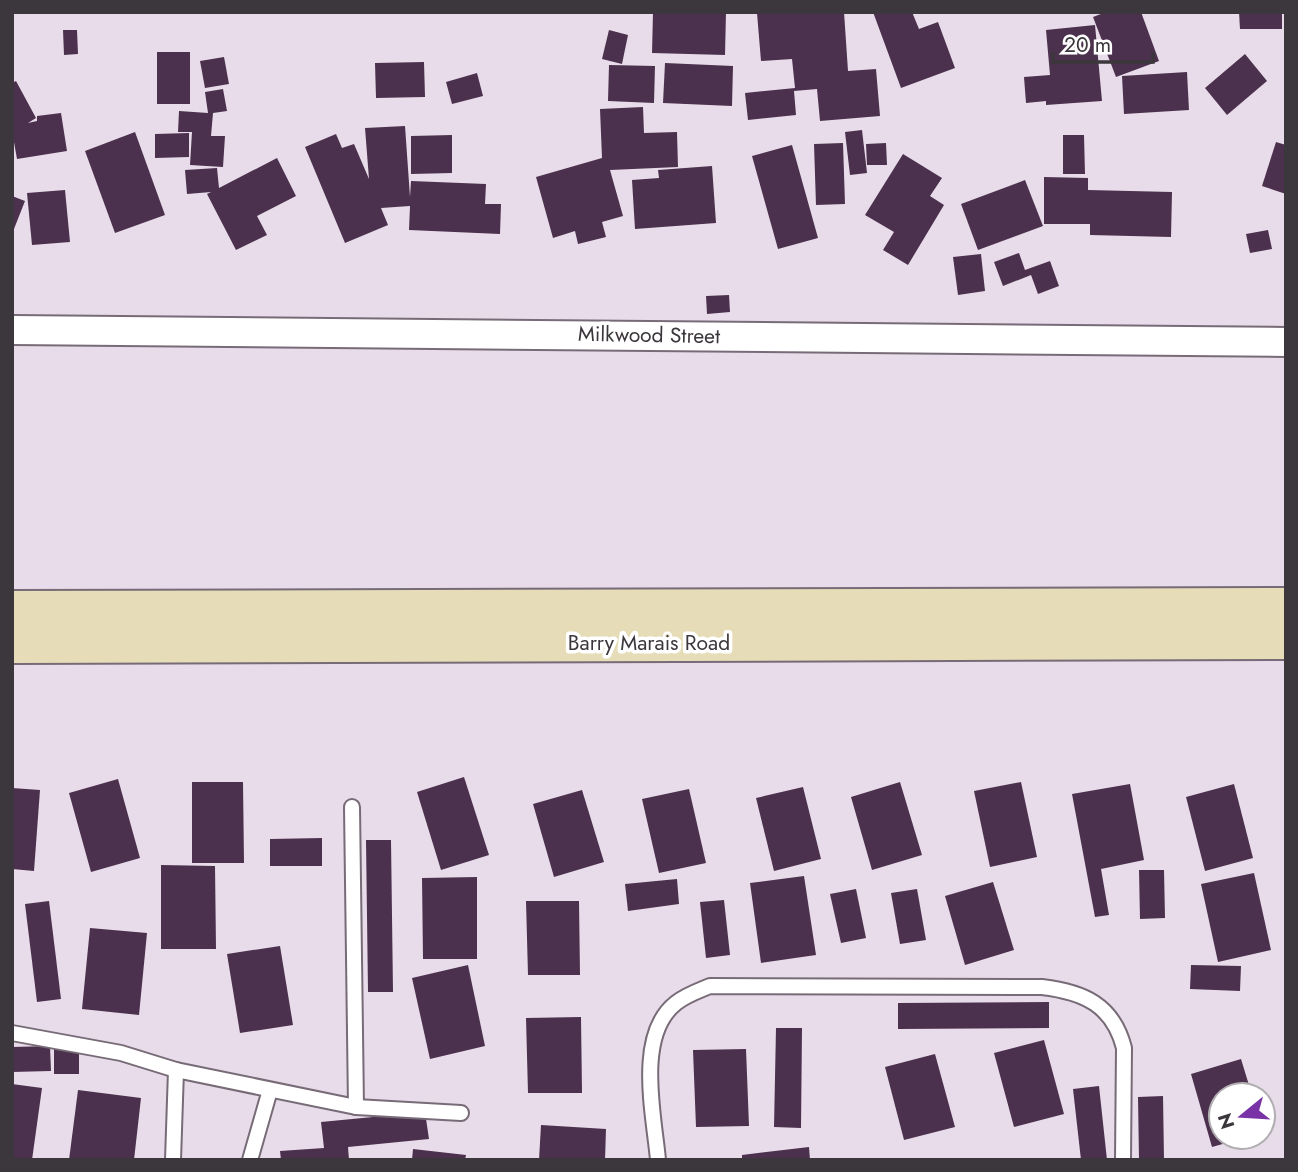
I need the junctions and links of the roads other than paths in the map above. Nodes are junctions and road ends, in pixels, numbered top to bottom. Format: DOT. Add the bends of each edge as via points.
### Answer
graph roads {
  1 [pos="12,330"];
  2 [pos="1286,342"];
  3 [pos="1286,607"];
  4 [pos="12,610"];
  5 [pos="1286,640"];
  6 [pos="12,644"];
  7 [pos="352,807"];
  8 [pos="12,1033"];
  9 [pos="176,1070"];
  10 [pos="270,1090"];
  11 [pos="356,1107"];
  12 [pos="461,1114"];
  13 [pos="173,1160"];
  14 [pos="250,1160"];
  15 [pos="658,1160"];
  16 [pos="1123,1160"];
  1 -- 2 [label="street, Milkwood Street"];
  3 -- 4 [label="main road, Barry Marais Road"];
  5 -- 6 [label="main road, Barry Marais Road"];
  7 -- 11 [label="lane"];
  8 -- 9 [label="lane" via="121,1053"];
  9 -- 10 [label="lane"];
  9 -- 13 [label="lane"];
  10 -- 11 [label="lane"];
  10 -- 14 [label="lane"];
  11 -- 12 [label="lane"];
  15 -- 16 [label="lane" via="649,1069 659,1023 674,1004 692,993 710,986 738,986 1042,988 1063,989 1087,998 1111,1016 1124,1048"];
}
